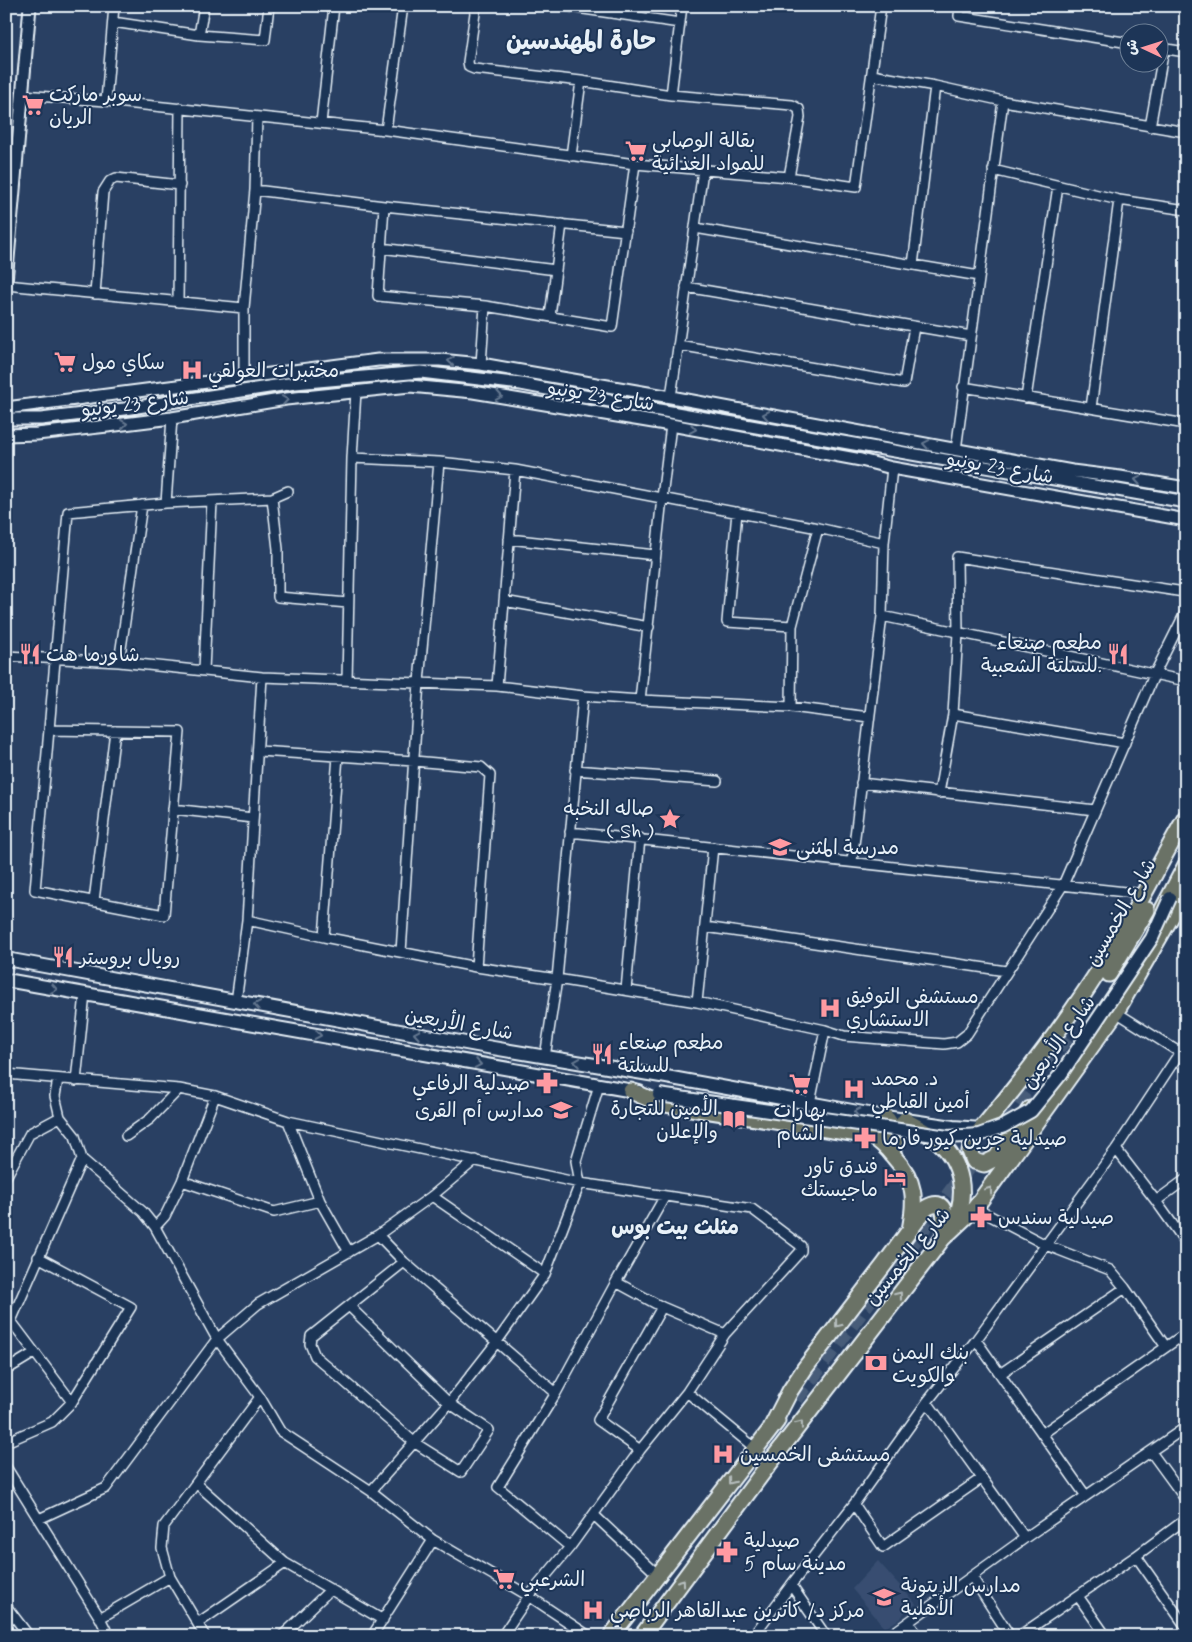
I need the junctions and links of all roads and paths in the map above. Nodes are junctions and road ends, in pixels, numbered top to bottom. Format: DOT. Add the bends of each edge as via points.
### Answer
graph roads {
  1 [pos="22,6"];
  2 [pos="30,6"];
  3 [pos="114,6"];
  4 [pos="204,6"];
  5 [pos="269,6"];
  6 [pos="334,6"];
  7 [pos="403,6"];
  8 [pos="476,6"];
  9 [pos="563,6"];
  10 [pos="682,6"];
  11 [pos="880,6"];
  12 [pos="960,6"];
  13 [pos="113,22"];
  14 [pos="680,23"];
  15 [pos="199,35"];
  16 [pos="1120,41"];
  17 [pos="1170,49"];
  18 [pos="1186,52"];
  19 [pos="1158,72"];
  20 [pos="872,75"];
  21 [pos="581,81"];
  22 [pos="935,86"];
  23 [pos="22,95"];
  24 [pos="671,96"];
  25 [pos="106,101"];
  26 [pos="1003,101"];
  27 [pos="180,108"];
  28 [pos="258,117"];
  29 [pos="322,123"];
  30 [pos="1150,127"];
  31 [pos="386,130"];
  32 [pos="1186,132"];
  33 [pos="571,156"];
  34 [pos="8,160"];
  35 [pos="635,164"];
  36 [pos="703,170"];
  37 [pos="993,170"];
  38 [pos="8,172"];
  39 [pos="789,177"];
  40 [pos="180,185"];
  41 [pos="1058,186"];
  42 [pos="254,190"];
  43 [pos="1119,200"];
  44 [pos="6,202"];
  45 [pos="384,206"];
  46 [pos="1186,210"];
  47 [pos="562,224"];
  48 [pos="695,228"];
  49 [pos="626,231"];
  50 [pos="381,248"];
  51 [pos="912,265"];
  52 [pos="556,270"];
  53 [pos="978,276"];
  54 [pos="6,284"];
  55 [pos="686,287"];
  56 [pos="95,294"];
  57 [pos="178,302"];
  58 [pos="485,306"];
  59 [pos="244,308"];
  60 [pos="550,316"];
  61 [pos="914,327"];
  62 [pos="970,336"];
  63 [pos="678,345"];
  64 [pos="481,364"];
  65 [pos="298,369"];
  66 [pos="421,372"];
  67 [pos="369,376"];
  68 [pos="244,378"];
  69 [pos="963,387"];
  70 [pos="356,391"];
  71 [pos="465,392"];
  72 [pos="671,397"];
  73 [pos="1026,398"];
  74 [pos="34,405"];
  75 [pos="6,408"];
  76 [pos="1091,408"];
  77 [pos="124,409"];
  78 [pos="172,418"];
  79 [pos="6,419"];
  80 [pos="1186,424"];
  81 [pos="671,425"];
  82 [pos="37,434"];
  83 [pos="6,435"];
  84 [pos="830,439"];
  85 [pos="956,450"];
  86 [pos="352,458"];
  87 [pos="861,460"];
  88 [pos="440,462"];
  89 [pos="892,468"];
  90 [pos="515,470"];
  91 [pos="1186,488"];
  92 [pos="288,491"];
  93 [pos="272,498"];
  94 [pos="662,498"];
  95 [pos="166,502"];
  96 [pos="212,502"];
  97 [pos="1186,502"];
  98 [pos="142,505"];
  99 [pos="737,512"];
  100 [pos="1186,520"];
  101 [pos="818,528"];
  102 [pos="509,540"];
  103 [pos="884,543"];
  104 [pos="655,555"];
  105 [pos="1186,596"];
  106 [pos="504,601"];
  107 [pos="348,603"];
  108 [pos="1186,610"];
  109 [pos="882,616"];
  110 [pos="792,626"];
  111 [pos="649,627"];
  112 [pos="958,633"];
  113 [pos="6,656"];
  114 [pos="54,658"];
  115 [pos="119,662"];
  116 [pos="204,670"];
  117 [pos="1155,673"];
  118 [pos="262,677"];
  119 [pos="347,680"];
  120 [pos="1186,681"];
  121 [pos="419,682"];
  122 [pos="497,686"];
  123 [pos="583,696"];
  124 [pos="640,700"];
  125 [pos="791,707"];
  126 [pos="953,714"];
  127 [pos="869,717"];
  128 [pos="49,730"];
  129 [pos="115,731"];
  130 [pos="1125,743"];
  131 [pos="259,751"];
  132 [pos="338,756"];
  133 [pos="414,760"];
  134 [pos="575,770"];
  135 [pos="717,781"];
  136 [pos="861,783"];
  137 [pos="940,793"];
  138 [pos="173,809"];
  139 [pos="1095,810"];
  140 [pos="1186,817"];
  141 [pos="253,818"];
  142 [pos="570,832"];
  143 [pos="1186,835"];
  144 [pos="640,838"];
  145 [pos="713,846"];
  146 [pos="852,861"];
  147 [pos="1186,865"];
  148 [pos="1063,885"];
  149 [pos="1186,891"];
  150 [pos="1144,894"];
  151 [pos="1170,898"];
  152 [pos="94,901"];
  153 [pos="247,920"];
  154 [pos="705,927"];
  155 [pos="324,938"];
  156 [pos="402,952"];
  157 [pos="6,959"];
  158 [pos="476,967"];
  159 [pos="1006,971"];
  160 [pos="557,979"];
  161 [pos="6,980"];
  162 [pos="626,990"];
  163 [pos="85,994"];
  164 [pos="236,1002"];
  165 [pos="698,1002"];
  166 [pos="1116,1012"];
  167 [pos="825,1030"];
  168 [pos="1070,1032"];
  169 [pos="1186,1043"];
  170 [pos="1179,1052"];
  171 [pos="545,1057"];
  172 [pos="6,1074"];
  173 [pos="58,1079"];
  174 [pos="76,1081"];
  175 [pos="599,1085"];
  176 [pos="180,1089"];
  177 [pos="632,1091"];
  178 [pos="215,1096"];
  179 [pos="810,1103"];
  180 [pos="60,1117"];
  181 [pos="885,1117"];
  182 [pos="991,1118"];
  183 [pos="906,1120"];
  184 [pos="288,1121"];
  185 [pos="126,1136"];
  186 [pos="878,1140"];
  187 [pos="1116,1149"];
  188 [pos="892,1154"];
  189 [pos="82,1159"];
  190 [pos="475,1160"];
  191 [pos="6,1177"];
  192 [pos="1186,1179"];
  193 [pos="182,1181"];
  194 [pos="580,1183"];
  195 [pos="432,1196"];
  196 [pos="665,1196"];
  197 [pos="320,1201"];
  198 [pos="1156,1201"];
  199 [pos="975,1208"];
  200 [pos="155,1227"];
  201 [pos="910,1230"];
  202 [pos="947,1234"];
  203 [pos="378,1235"];
  204 [pos="1186,1243"];
  205 [pos="1046,1245"];
  206 [pos="349,1252"];
  207 [pos="38,1257"];
  208 [pos="404,1262"];
  209 [pos="545,1274"];
  210 [pos="616,1282"];
  211 [pos="1126,1288"];
  212 [pos="349,1306"];
  213 [pos="662,1307"];
  214 [pos="9,1321"];
  215 [pos="1186,1333"];
  216 [pos="725,1334"];
  217 [pos="217,1339"];
  218 [pos="976,1340"];
  219 [pos="496,1343"];
  220 [pos="1166,1347"];
  221 [pos="34,1353"];
  222 [pos="6,1370"];
  223 [pos="1000,1374"];
  224 [pos="688,1392"];
  225 [pos="556,1393"];
  226 [pos="260,1397"];
  227 [pos="796,1399"];
  228 [pos="72,1402"];
  229 [pos="927,1402"];
  230 [pos="449,1403"];
  231 [pos="771,1428"];
  232 [pos="1186,1428"];
  233 [pos="1042,1434"];
  234 [pos="6,1442"];
  235 [pos="415,1443"];
  236 [pos="756,1448"];
  237 [pos="640,1450"];
  238 [pos="1151,1452"];
  239 [pos="6,1467"];
  240 [pos="982,1478"];
  241 [pos="196,1483"];
  242 [pos="371,1491"];
  243 [pos="1086,1496"];
  244 [pos="1186,1500"];
  245 [pos="854,1504"];
  246 [pos="594,1516"];
  247 [pos="39,1519"];
  248 [pos="1186,1519"];
  249 [pos="1025,1538"];
  250 [pos="433,1540"];
  251 [pos="570,1547"];
  252 [pos="1136,1556"];
  253 [pos="285,1563"];
  254 [pos="658,1575"];
  255 [pos="170,1577"];
  256 [pos="972,1577"];
  257 [pos="791,1586"];
  258 [pos="331,1589"];
  259 [pos="529,1596"];
  260 [pos="1078,1596"];
  261 [pos="6,1606"];
  262 [pos="100,1618"];
  263 [pos="383,1620"];
  264 [pos="198,1622"];
  265 [pos="908,1623"];
  266 [pos="1186,1627"];
  267 [pos="29,1636"];
  268 [pos="109,1636"];
  269 [pos="205,1636"];
  270 [pos="282,1636"];
  271 [pos="372,1636"];
  272 [pos="502,1636"];
  273 [pos="588,1636"];
  274 [pos="611,1636"];
  275 [pos="642,1636"];
  276 [pos="753,1636"];
  277 [pos="826,1636"];
  278 [pos="889,1636"];
  279 [pos="918,1636"];
  280 [pos="1010,1636"];
  281 [pos="1019,1636"];
  282 [pos="1106,1636"];
  1 -- 34 [label="street"];
  2 -- 23 [label="street"];
  3 -- 13 [label="street"];
  4 -- 15 [label="street"];
  5 -- 15 [label="street" via="265,40"];
  6 -- 29 [label="street"];
  7 -- 31 [label="street"];
  8 -- 21 [label="street" via="469,66"];
  9 -- 14 [label="street"];
  10 -- 14 [label="street"];
  11 -- 20 [label="street"];
  12 -- 16 [label="street" via="959,16"];
  13 -- 15 [label="street"];
  13 -- 25 [label="street"];
  14 -- 24 [label="street"];
  17 -- 18 [label="street"];
  19 -- 30 [label="street"];
  20 -- 22 [label="street"];
  20 -- 39 [label="street" via="856,187"];
  21 -- 24 [label="street"];
  21 -- 33 [label="street"];
  22 -- 26 [label="street"];
  22 -- 51 [label="street"];
  23 -- 25 [label="street"];
  23 -- 54 [label="street"];
  24 -- 39 [label="street" via="799,108"];
  25 -- 27 [label="street"];
  26 -- 30 [label="street"];
  26 -- 37 [label="street"];
  27 -- 28 [label="street"];
  27 -- 40 [label="street"];
  28 -- 29 [label="street"];
  28 -- 42 [label="street"];
  29 -- 31 [label="street"];
  30 -- 32 [label="street"];
  31 -- 33 [label="street"];
  33 -- 35 [label="street"];
  34 -- 38 [label="street"];
  35 -- 36 [label="street"];
  35 -- 49 [label="street"];
  36 -- 39 [label="street"];
  36 -- 48 [label="street"];
  37 -- 41 [label="street"];
  37 -- 53 [label="street"];
  38 -- 44 [label="street"];
  40 -- 56 [label="street" via="116,178 110,181 103,192"];
  40 -- 57 [label="street"];
  41 -- 43 [label="street"];
  41 -- 73 [label="street"];
  42 -- 45 [label="street"];
  42 -- 59 [label="street"];
  43 -- 46 [label="street"];
  43 -- 76 [label="street"];
  45 -- 47 [label="street"];
  45 -- 50 [label="street"];
  47 -- 49 [label="street"];
  47 -- 52 [label="street"];
  48 -- 51 [label="street"];
  48 -- 55 [label="street"];
  49 -- 60 [label="street" via="612,327"];
  50 -- 52 [label="street"];
  50 -- 58 [label="street" via="378,296"];
  51 -- 53 [label="street"];
  52 -- 60 [label="street"];
  53 -- 62 [label="street"];
  54 -- 56 [label="street"];
  55 -- 61 [label="street"];
  55 -- 63 [label="street"];
  56 -- 57 [label="street"];
  57 -- 59 [label="street"];
  58 -- 60 [label="street"];
  58 -- 64 [label="street"];
  59 -- 68 [label="street"];
  61 -- 62 [label="street"];
  61 -- 63 [label="street" via="904,383"];
  62 -- 69 [label="street"];
  63 -- 72 [label="street"];
  64 -- 65 [label="street, شارع 23 يونيو, one-way" via="378,360"];
  64 -- 72 [label="street, شارع 23 يونيو"];
  65 -- 67 [label="street" via="316,372 352,369"];
  65 -- 68 [label="street, شارع 23 يونيو"];
  66 -- 67 [label="street"];
  66 -- 71 [label="street" via="458,386"];
  66 -- 84 [label="street" via="521,384"];
  67 -- 77 [label="street" via="295,383"];
  68 -- 74 [label="street, شارع 23 يونيو"];
  69 -- 73 [label="street"];
  69 -- 85 [label="street"];
  70 -- 71 [label="street, شارع 23 يونيو" via="410,386"];
  78 -- 70 [label="street, شارع 23 يونيو, one-way"];
  70 -- 86 [label="street"];
  71 -- 81 [label="street, شارع 23 يونيو, one-way"];
  85 -- 72 [label="street, شارع 23 يونيو, one-way"];
  73 -- 76 [label="street"];
  74 -- 75 [label="street, شارع 23 يونيو"];
  74 -- 77 [label="street" via="43,409 97,404"];
  76 -- 80 [label="street"];
  77 -- 79 [label="street" via="40,419"];
  77 -- 82 [label="street" via="99,422 49,427"];
  82 -- 78 [label="street, شارع 23 يونيو, one-way"];
  78 -- 95 [label="street"];
  81 -- 87 [label="street, شارع 23 يونيو, one-way"];
  81 -- 94 [label="street"];
  82 -- 83 [label="street, شارع 23 يونيو"];
  84 -- 87 [label="street" via="837,448"];
  84 -- 97 [label="street"];
  91 -- 85 [label="street, شارع 23 يونيو, one-way"];
  86 -- 88 [label="street"];
  86 -- 107 [label="street"];
  87 -- 89 [label="street, شارع 23 يونيو"];
  88 -- 90 [label="street"];
  88 -- 121 [label="street"];
  89 -- 100 [label="street, شارع 23 يونيو"];
  89 -- 103 [label="street"];
  90 -- 94 [label="street"];
  90 -- 102 [label="street"];
  92 -- 93 [label="street"];
  93 -- 96 [label="street"];
  93 -- 107 [label="street" via="278,549 278,597"];
  94 -- 99 [label="street"];
  94 -- 104 [label="street"];
  95 -- 96 [label="street"];
  95 -- 98 [label="street"];
  96 -- 116 [label="street"];
  98 -- 114 [label="street" via="68,512"];
  98 -- 115 [label="street"];
  99 -- 101 [label="street"];
  99 -- 110 [label="street" via="727,622"];
  101 -- 103 [label="street"];
  101 -- 110 [label="street"];
  102 -- 104 [label="street"];
  102 -- 106 [label="street"];
  103 -- 109 [label="street"];
  104 -- 111 [label="street"];
  105 -- 112 [label="street" via="1184,592 957,557"];
  106 -- 111 [label="street"];
  106 -- 122 [label="street"];
  107 -- 119 [label="street"];
  108 -- 117 [label="street"];
  109 -- 112 [label="street"];
  109 -- 127 [label="street"];
  110 -- 125 [label="street"];
  111 -- 124 [label="street"];
  112 -- 117 [label="street"];
  112 -- 126 [label="street"];
  113 -- 114 [label="street"];
  114 -- 115 [label="street"];
  114 -- 128 [label="street"];
  115 -- 116 [label="street"];
  116 -- 118 [label="street"];
  117 -- 120 [label="street"];
  117 -- 130 [label="street"];
  118 -- 119 [label="street"];
  118 -- 131 [label="street"];
  119 -- 121 [label="street"];
  121 -- 122 [label="street"];
  121 -- 133 [label="street"];
  122 -- 123 [label="street"];
  123 -- 124 [label="street"];
  123 -- 134 [label="street"];
  124 -- 125 [label="street"];
  125 -- 127 [label="street"];
  126 -- 130 [label="street"];
  126 -- 137 [label="street"];
  127 -- 136 [label="street"];
  128 -- 129 [label="street"];
  128 -- 152 [label="street" via="35,890"];
  129 -- 138 [label="street" via="180,732"];
  129 -- 152 [label="street"];
  130 -- 139 [label="street"];
  131 -- 132 [label="street"];
  131 -- 141 [label="street"];
  132 -- 133 [label="street"];
  132 -- 155 [label="street"];
  133 -- 156 [label="street"];
  133 -- 158 [label="street" via="481,767 490,775"];
  134 -- 135 [label="street"];
  134 -- 142 [label="street"];
  136 -- 137 [label="street"];
  136 -- 146 [label="street"];
  137 -- 139 [label="street"];
  138 -- 141 [label="street"];
  138 -- 152 [label="street" via="164,915"];
  139 -- 148 [label="street"];
  140 -- 150 [label="main road"];
  141 -- 153 [label="street"];
  142 -- 144 [label="street"];
  142 -- 160 [label="street"];
  143 -- 168 [label="main road, شارع الخمسين" via="1122,953"];
  144 -- 145 [label="street"];
  144 -- 162 [label="street"];
  145 -- 146 [label="street"];
  145 -- 154 [label="street"];
  146 -- 148 [label="street"];
  147 -- 151 [label="main road, شارع الخمسين"];
  148 -- 150 [label="street"];
  148 -- 159 [label="street"];
  149 -- 166 [label="main road, شارع الخمسين"];
  150 -- 182 [label="main road" via="1063,1024"];
  151 -- 177 [label="main road, شارع الأربعين, bridge" via="1152,938 1061,1074 1031,1111 979,1135 948,1138"];
  151 -- 182 [label="main road, شارع الخمسين" via="1074,1047 996,1158 984,1164 974,1161 970,1151 972,1140"];
  153 -- 155 [label="street"];
  153 -- 164 [label="street"];
  154 -- 159 [label="street"];
  154 -- 165 [label="street"];
  155 -- 156 [label="street"];
  156 -- 158 [label="street"];
  157 -- 164 [label="main road, شارع الأربعين"];
  158 -- 160 [label="street"];
  159 -- 167 [label="street" via="967,1034 957,1042 944,1044 844,1036"];
  160 -- 162 [label="street"];
  160 -- 171 [label="street"];
  161 -- 163 [label="main road, شارع الأربعين, one-way"];
  162 -- 165 [label="street"];
  163 -- 174 [label="street"];
  163 -- 175 [label="main road, شارع الأربعين, one-way"];
  171 -- 164 [label="main road, شارع الأربعين, one-way"];
  165 -- 167 [label="street"];
  166 -- 170 [label="street"];
  199 -- 166 [label="main road, شارع الخمسين, one-way"];
  167 -- 179 [label="street"];
  169 -- 170 [label="street"];
  170 -- 187 [label="street"];
  179 -- 171 [label="main road, شارع الأربعين, one-way"];
  172 -- 173 [label="street"];
  173 -- 174 [label="street"];
  173 -- 180 [label="street" via="55,1096"];
  174 -- 176 [label="street"];
  175 -- 177 [label="main road, شارع الأربعين"];
  175 -- 194 [label="street" via="576,1161"];
  176 -- 178 [label="street"];
  176 -- 185 [label="street" via="150,1119"];
  177 -- 186 [label="main road" via="659,1102 862,1134"];
  178 -- 184 [label="street"];
  178 -- 193 [label="street"];
  181 -- 179 [label="main road, شارع الأربعين, one-way"];
  180 -- 189 [label="street" via="75,1136"];
  180 -- 191 [label="street" via="30,1133"];
  181 -- 183 [label="main road, شارع الأربعين"];
  181 -- 186 [label="main road" via="890,1123 890,1131 886,1138"];
  182 -- 183 [label="main road, شارع الأربعين" via="982,1129"];
  183 -- 188 [label="main road" via="897,1134"];
  183 -- 202 [label="main road" via="938,1141 954,1161 961,1180 962,1201"];
  184 -- 190 [label="street"];
  184 -- 197 [label="street"];
  186 -- 188 [label="main road"];
  187 -- 198 [label="street"];
  187 -- 205 [label="street"];
  188 -- 201 [label="main road" via="910,1179 914,1212"];
  189 -- 200 [label="street" via="143,1212"];
  189 -- 207 [label="street"];
  190 -- 194 [label="street"];
  190 -- 195 [label="street"];
  192 -- 198 [label="street"];
  193 -- 197 [label="street" via="274,1212"];
  193 -- 200 [label="street" via="165,1216"];
  194 -- 196 [label="street"];
  194 -- 209 [label="street"];
  195 -- 203 [label="street"];
  195 -- 209 [label="street"];
  196 -- 210 [label="street"];
  196 -- 216 [label="street" via="752,1209 801,1246 801,1251"];
  197 -- 206 [label="street"];
  198 -- 204 [label="street"];
  199 -- 202 [label="main road, شارع الخمسين"];
  199 -- 205 [label="street"];
  200 -- 217 [label="street"];
  201 -- 202 [label="main road" via="926,1208 938,1205 946,1214"];
  201 -- 231 [label="main road, one-way" via="805,1368"];
  275 -- 202 [label="main road, شارع الخمسين, one-way" via="769,1464"];
  203 -- 206 [label="street"];
  203 -- 208 [label="street"];
  205 -- 211 [label="street" via="1110,1270"];
  205 -- 218 [label="street"];
  206 -- 217 [label="street" via="258,1304"];
  207 -- 214 [label="street"];
  207 -- 228 [label="street" via="131,1308"];
  208 -- 212 [label="street"];
  208 -- 219 [label="street"];
  209 -- 219 [label="street"];
  210 -- 213 [label="street"];
  210 -- 225 [label="street"];
  211 -- 220 [label="street"];
  211 -- 223 [label="street"];
  212 -- 230 [label="street"];
  212 -- 235 [label="street" via="311,1336 310,1344 315,1356"];
  213 -- 216 [label="street"];
  213 -- 237 [label="street" via="598,1420"];
  214 -- 221 [label="street"];
  215 -- 220 [label="street"];
  216 -- 224 [label="street"];
  217 -- 226 [label="street"];
  217 -- 247 [label="street" via="106,1488"];
  218 -- 223 [label="street"];
  218 -- 229 [label="street"];
  219 -- 225 [label="street"];
  219 -- 230 [label="street"];
  220 -- 233 [label="street"];
  221 -- 222 [label="street"];
  221 -- 228 [label="street"];
  223 -- 233 [label="street"];
  224 -- 236 [label="street"];
  224 -- 237 [label="street"];
  225 -- 251 [label="street" via="498,1487"];
  226 -- 241 [label="street"];
  226 -- 242 [label="street" via="280,1431"];
  227 -- 231 [label="main road"];
  228 -- 234 [label="street" via="52,1422"];
  229 -- 240 [label="street"];
  229 -- 245 [label="street"];
  230 -- 235 [label="street"];
  230 -- 235 [label="street" via="489,1430 461,1472"];
  231 -- 236 [label="main road"];
  232 -- 238 [label="street"];
  233 -- 243 [label="street"];
  235 -- 242 [label="street"];
  236 -- 254 [label="main road, one-way"];
  237 -- 246 [label="street"];
  238 -- 243 [label="street"];
  238 -- 244 [label="street"];
  239 -- 247 [label="street"];
  240 -- 245 [label="street" via="883,1547"];
  240 -- 249 [label="street"];
  241 -- 253 [label="street"];
  241 -- 255 [label="street" via="164,1526 162,1548"];
  242 -- 250 [label="street"];
  243 -- 249 [label="street"];
  245 -- 257 [label="street"];
  246 -- 251 [label="street"];
  246 -- 254 [label="street"];
  247 -- 262 [label="street"];
  248 -- 252 [label="street"];
  249 -- 256 [label="street"];
  250 -- 259 [label="street"];
  250 -- 263 [label="street"];
  251 -- 259 [label="street"];
  252 -- 260 [label="street"];
  252 -- 266 [label="street"];
  253 -- 258 [label="street"];
  253 -- 264 [label="street"];
  254 -- 274 [label="main road"];
  255 -- 262 [label="street"];
  255 -- 264 [label="street"];
  256 -- 265 [label="street"];
  256 -- 280 [label="street"];
  257 -- 276 [label="street"];
  257 -- 277 [label="street"];
  258 -- 263 [label="street"];
  258 -- 270 [label="street"];
  259 -- 272 [label="street"];
  259 -- 273 [label="street"];
  260 -- 281 [label="street"];
  260 -- 282 [label="street"];
  261 -- 267 [label="street"];
  262 -- 268 [label="street"];
  263 -- 271 [label="street"];
  264 -- 269 [label="street"];
  265 -- 278 [label="street"];
  265 -- 279 [label="street"];
}
